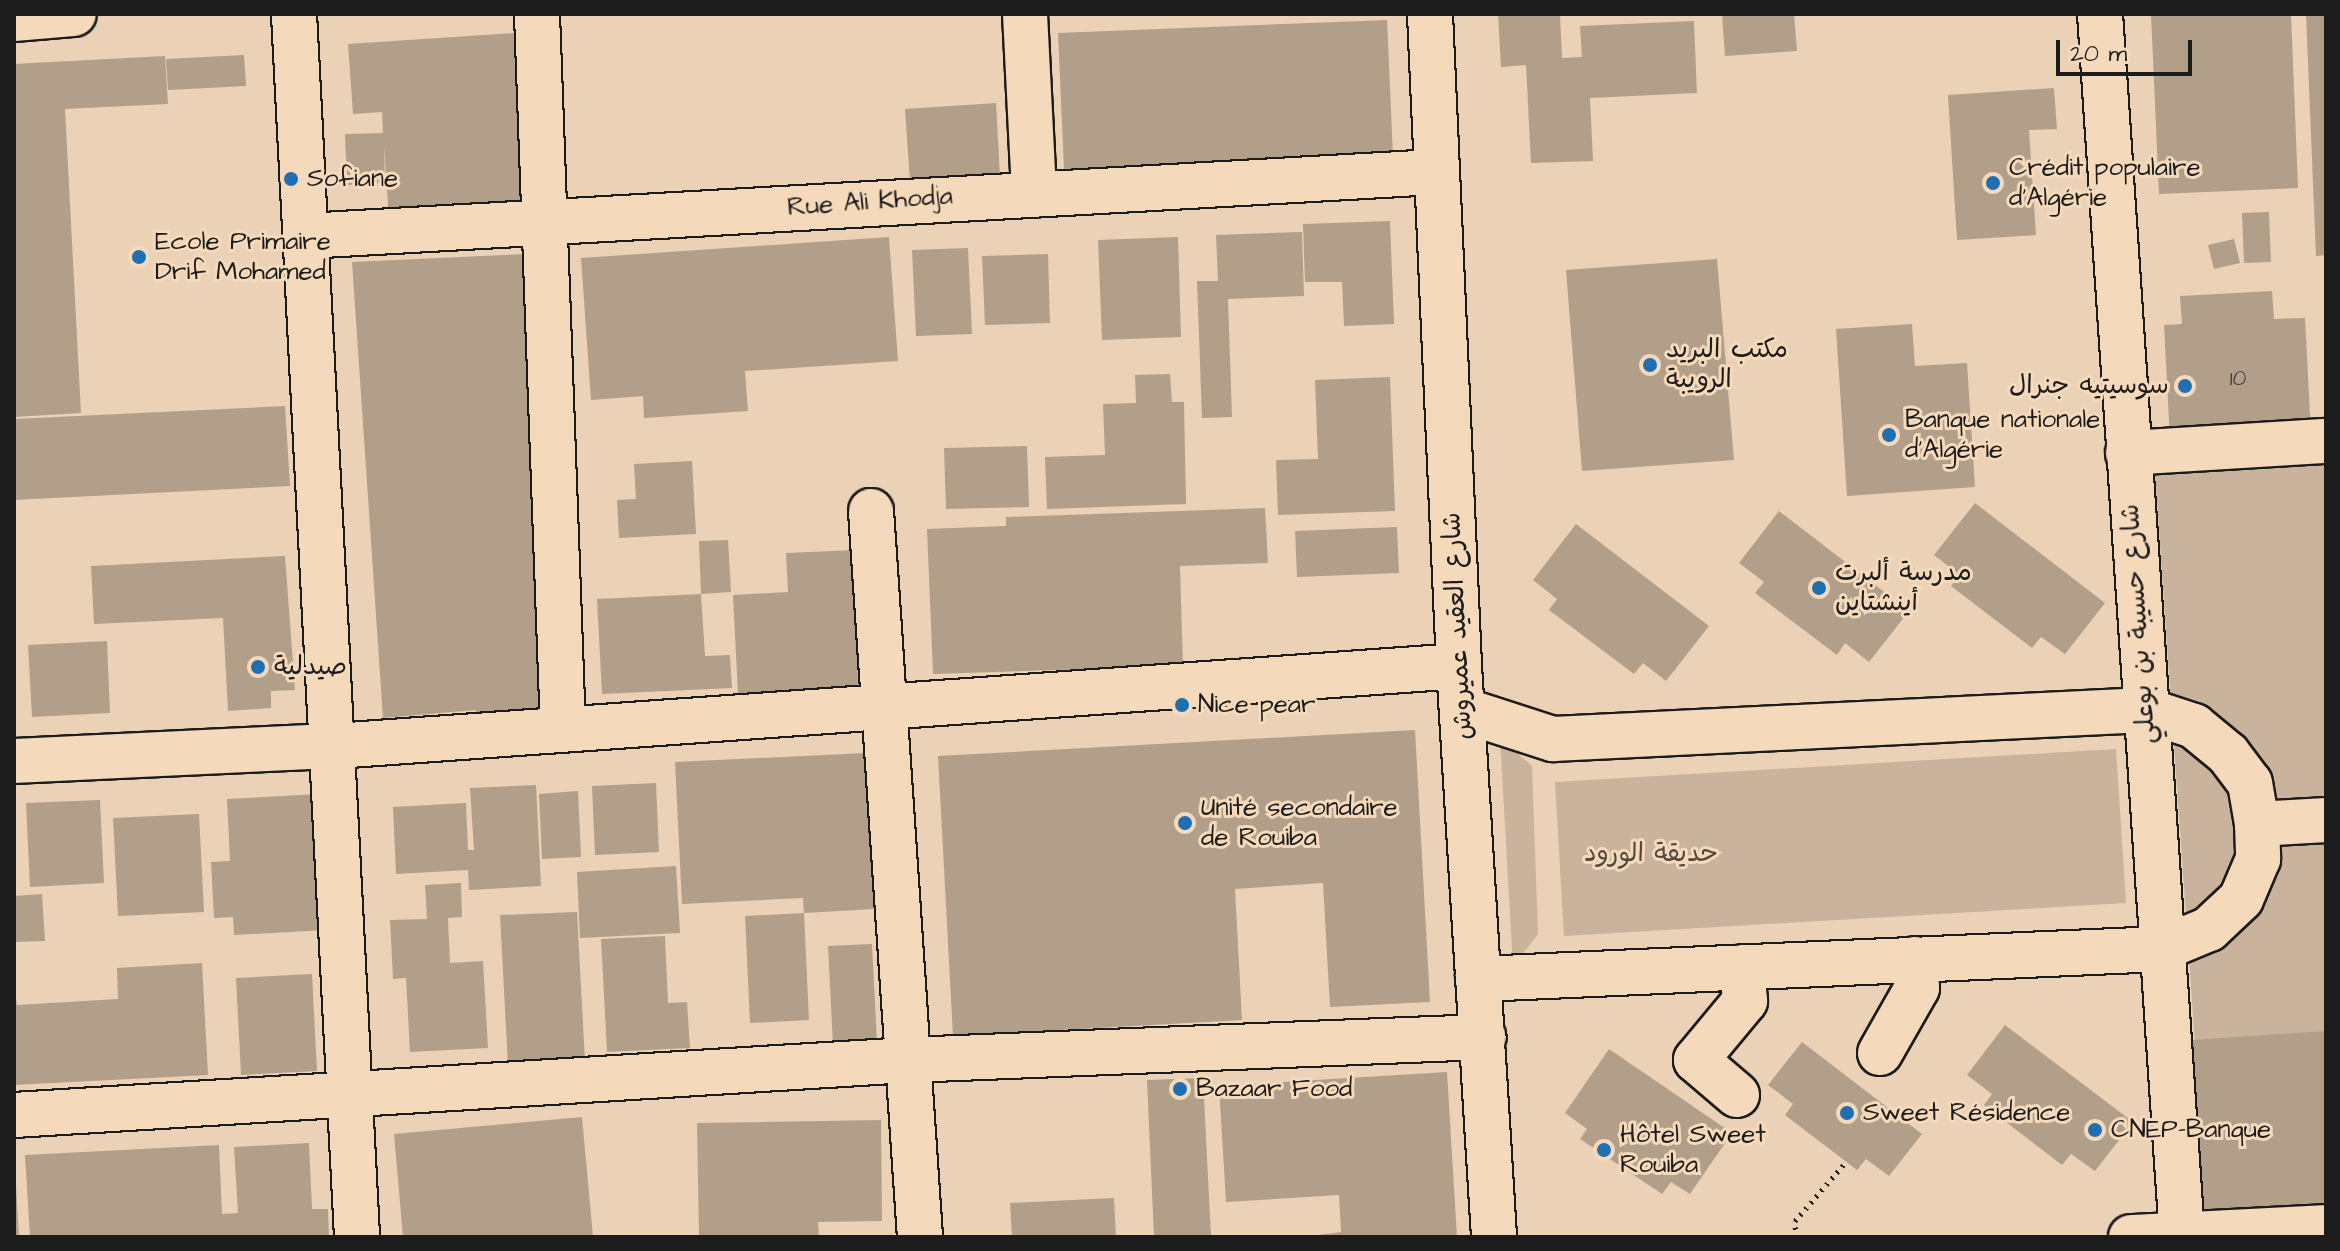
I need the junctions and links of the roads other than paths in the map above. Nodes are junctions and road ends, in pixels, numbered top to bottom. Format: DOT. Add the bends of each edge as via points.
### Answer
graph roads {
  1 [pos="74,14"];
  2 [pos="294,14"];
  3 [pos="537,14"];
  4 [pos="1025,14"];
  5 [pos="1430,14"];
  6 [pos="2100,14"];
  7 [pos="14,19"];
  8 [pos="1436,172"];
  9 [pos="1034,192"];
  10 [pos="546,224"];
  11 [pos="305,236"];
  12 [pos="2326,441"];
  13 [pos="2128,453"];
  14 [pos="871,511"];
  15 [pos="1459,666"];
  16 [pos="886,708"];
  17 [pos="1463,710"];
  18 [pos="2145,710"];
  19 [pos="563,730"];
  20 [pos="335,746"];
  21 [pos="14,761"];
  22 [pos="2326,820"];
  23 [pos="2257,824"];
  24 [pos="2161,949"];
  25 [pos="1915,959"];
  26 [pos="1742,967"];
  27 [pos="1478,979"];
  28 [pos="1484,1037"];
  29 [pos="1880,1053"];
  30 [pos="908,1060"];
  31 [pos="1737,1095"];
  32 [pos="349,1097"];
  33 [pos="14,1115"];
  34 [pos="2326,1227"];
  35 [pos="2181,1235"];
  36 [pos="357,1237"];
  37 [pos="920,1237"];
  38 [pos="1494,1237"];
  39 [pos="2131,1237"];
  1 -- 7 [label="street"];
  2 -- 11 [label="street"];
  3 -- 10 [label="street"];
  4 -- 9 [label="street"];
  5 -- 8 [label="street, شارع العقيد عميروش"];
  6 -- 13 [label="street, شارع حسيبة بن بوعلي"];
  8 -- 9 [label="street, Rue Ali Khodja"];
  8 -- 15 [label="street, شارع العقيد عميروش"];
  9 -- 10 [label="street, Rue Ali Khodja"];
  10 -- 11 [label="street, Rue Ali Khodja"];
  10 -- 19 [label="street"];
  11 -- 20 [label="street"];
  12 -- 13 [label="street"];
  13 -- 18 [label="street, شارع حسيبة بن بوعلي"];
  14 -- 16 [label="street"];
  15 -- 16 [label="street"];
  15 -- 17 [label="street, شارع العقيد عميروش"];
  16 -- 19 [label="street"];
  16 -- 30 [label="street"];
  17 -- 18 [label="street" via="1553,739"];
  17 -- 27 [label="street, شارع العقيد عميروش"];
  18 -- 23 [label="street" via="2194,726 2228,754 2250,783"];
  18 -- 24 [label="street, شارع حسيبة بن بوعلي"];
  19 -- 20 [label="street"];
  20 -- 21 [label="street"];
  20 -- 32 [label="street"];
  22 -- 23 [label="street"];
  23 -- 24 [label="street" via="2258,859 2241,899 2209,929"];
  24 -- 25 [label="street"];
  24 -- 35 [label="street, شارع حسيبة بن بوعلي"];
  25 -- 26 [label="street"];
  25 -- 29 [label="street" via="1917,988"];
  26 -- 27 [label="street"];
  26 -- 31 [label="street" via="1745,1001 1696,1060"];
  27 -- 28 [label="street, شارع العقيد عميروش"];
  28 -- 30 [label="street"];
  28 -- 38 [label="street, شارع العقيد عميروش"];
  30 -- 32 [label="street"];
  30 -- 37 [label="street"];
  32 -- 33 [label="street"];
  32 -- 36 [label="street"];
  34 -- 35 [label="street"];
  35 -- 39 [label="street"];
}
